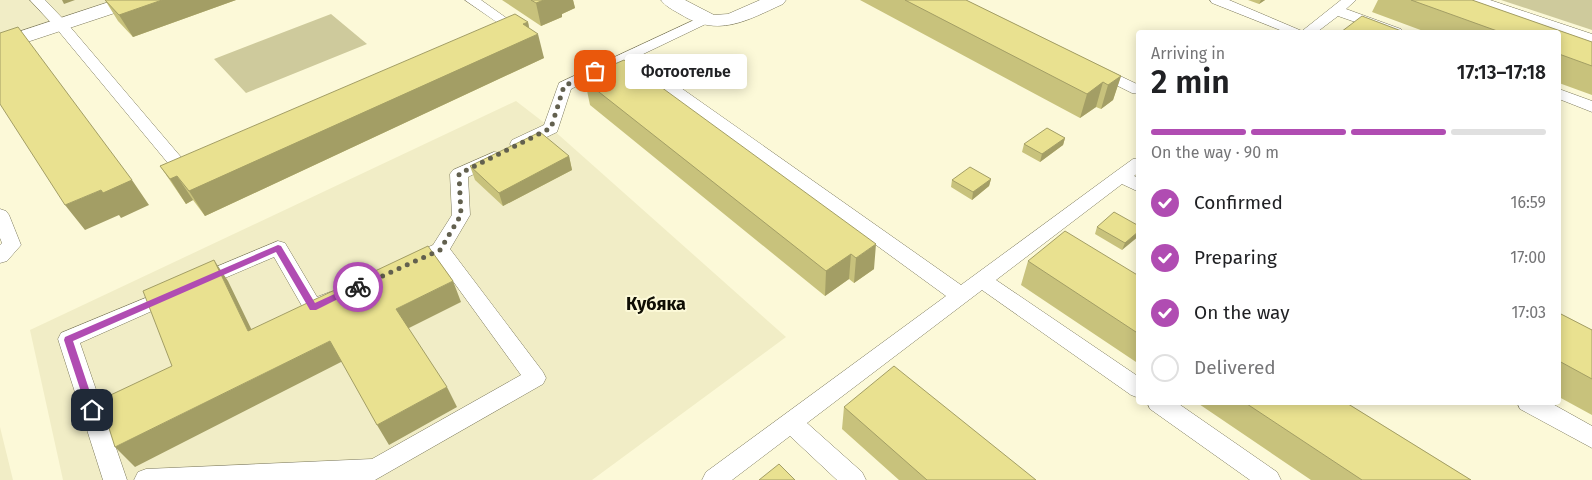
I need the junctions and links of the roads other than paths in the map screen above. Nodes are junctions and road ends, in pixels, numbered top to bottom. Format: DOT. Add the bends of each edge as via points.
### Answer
graph roads {
  1 [pos="37,0"];
  2 [pos="136,0"];
  3 [pos="472,0"];
  4 [pos="671,0"];
  5 [pos="776,0"];
  6 [pos="1217,0"];
  7 [pos="1349,0"];
  8 [pos="1470,0"];
  9 [pos="1336,10"];
  10 [pos="705,19"];
  11 [pos="61,25"];
  12 [pos="1291,30"];
  13 [pos="1311,30"];
  14 [pos="1391,30"];
  15 [pos="1559,30"];
  16 [pos="1561,31"];
  17 [pos="484,39"];
  18 [pos="1592,41"];
  19 [pos="0,45"];
  20 [pos="626,56"];
  21 [pos="1085,64"];
  22 [pos="1136,90"];
  23 [pos="1561,95"];
  24 [pos="1592,107"];
  25 [pos="211,158"];
  26 [pos="1136,164"];
  27 [pos="1121,176"];
  28 [pos="1136,184"];
  29 [pos="0,215"];
  30 [pos="440,250"];
  31 [pos="0,256"];
  32 [pos="395,270"];
  33 [pos="982,279"];
  34 [pos="350,291"];
  35 [pos="960,295"];
  36 [pos="1136,387"];
  37 [pos="1162,405"];
  38 [pos="1533,405"];
  39 [pos="791,422"];
  40 [pos="1592,438"];
  41 [pos="115,480"];
  42 [pos="146,480"];
  43 [pos="714,480"];
  44 [pos="854,480"];
  45 [pos="1269,480"];
  1 -- 11 [label="lane"];
  2 -- 11 [label="street"];
  3 -- 17 [label="lane" via="512,28"];
  4 -- 10 [label="street"];
  5 -- 10 [label="street" via="735,18 720,22"];
  6 -- 12 [label="lane"];
  7 -- 9 [label="lane"];
  8 -- 15 [label="street"];
  9 -- 13 [label="lane"];
  9 -- 14 [label="lane"];
  10 -- 20 [label="lane"];
  11 -- 19 [label="street"];
  11 -- 25 [label="lane" via="183,170"];
  16 -- 18 [label="street"];
  20 -- 30 [label="lane" via="564,86 551,128 459,174 461,215"];
  20 -- 35 [label="lane"];
  21 -- 22 [label="lane"];
  23 -- 24 [label="lane"];
  26 -- 27 [label="lane"];
  27 -- 28 [label="lane"];
  27 -- 33 [label="lane"];
  29 -- 31 [label="lane" via="12,245"];
  30 -- 32 [label="lane"];
  30 -- 42 [label="lane" via="535,378 375,469"];
  33 -- 35 [label="lane"];
  33 -- 36 [label="lane"];
  34 -- 41 [label="lane" via="313,308 278,248 68,340"];
  35 -- 39 [label="lane"];
  37 -- 45 [label="lane"];
  38 -- 40 [label="lane"];
  39 -- 43 [label="lane"];
  39 -- 44 [label="lane"];
}
